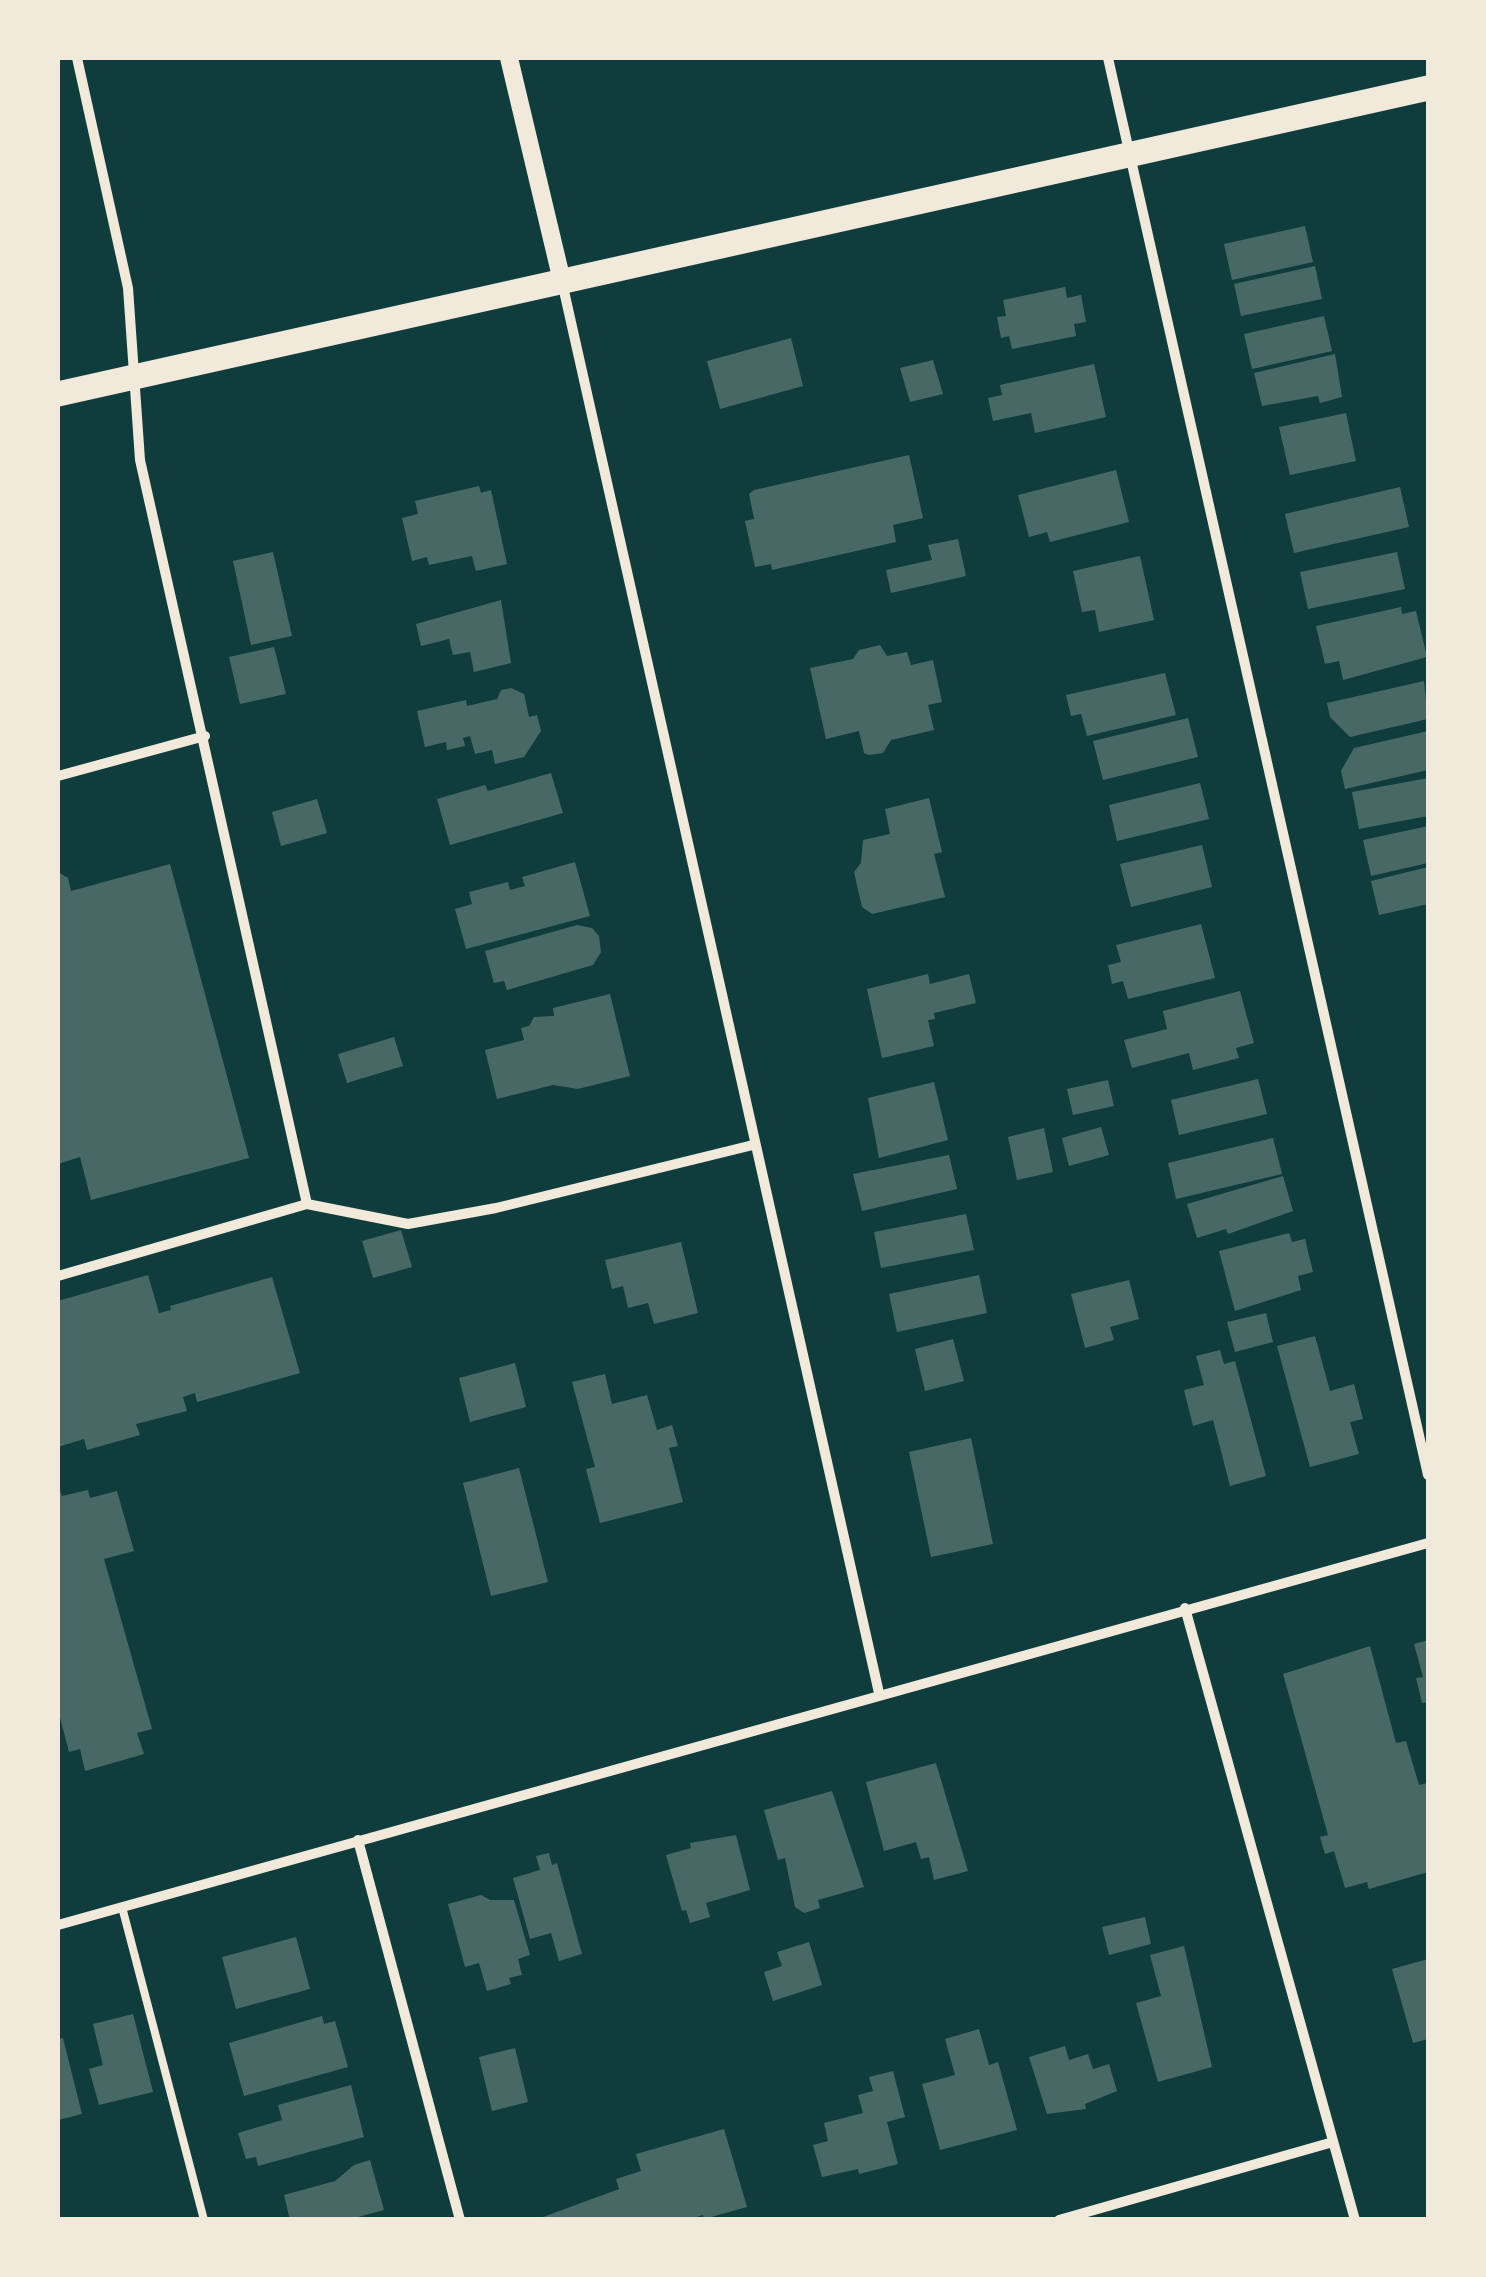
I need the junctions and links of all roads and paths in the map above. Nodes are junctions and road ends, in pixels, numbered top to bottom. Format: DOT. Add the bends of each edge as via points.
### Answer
graph roads {
  1 [pos="77,58"];
  2 [pos="509,58"];
  3 [pos="1108,58"];
  4 [pos="1428,88"];
  5 [pos="1130,153"];
  6 [pos="562,280"];
  7 [pos="134,377"];
  8 [pos="58,394"];
  9 [pos="205,736"];
  10 [pos="58,776"];
  11 [pos="753,1144"];
  12 [pos="307,1204"];
  13 [pos="58,1276"];
  14 [pos="1428,1475"];
  15 [pos="1428,1542"];
  16 [pos="1185,1608"];
  17 [pos="879,1692"];
  18 [pos="358,1840"];
  19 [pos="122,1907"];
  20 [pos="58,1925"];
  21 [pos="1333,2142"];
  22 [pos="204,2220"];
  23 [pos="460,2220"];
  24 [pos="1060,2220"];
  25 [pos="1354,2220"];
  1 -- 7 [label="street" via="128,288"];
  2 -- 6 [label="street"];
  3 -- 5 [label="street"];
  4 -- 5 [label="main road"];
  5 -- 6 [label="main road"];
  5 -- 14 [label="street"];
  6 -- 7 [label="main road"];
  6 -- 11 [label="street"];
  7 -- 8 [label="main road"];
  7 -- 9 [label="street" via="140,460"];
  9 -- 10 [label="street"];
  9 -- 12 [label="street"];
  11 -- 12 [label="street" via="408,1224"];
  11 -- 17 [label="street"];
  12 -- 13 [label="street"];
  15 -- 16 [label="street"];
  16 -- 17 [label="street"];
  16 -- 21 [label="street"];
  17 -- 18 [label="street"];
  18 -- 19 [label="street"];
  18 -- 23 [label="street"];
  19 -- 20 [label="street"];
  19 -- 22 [label="lane"];
  21 -- 24 [label="street"];
  21 -- 25 [label="street"];
}
